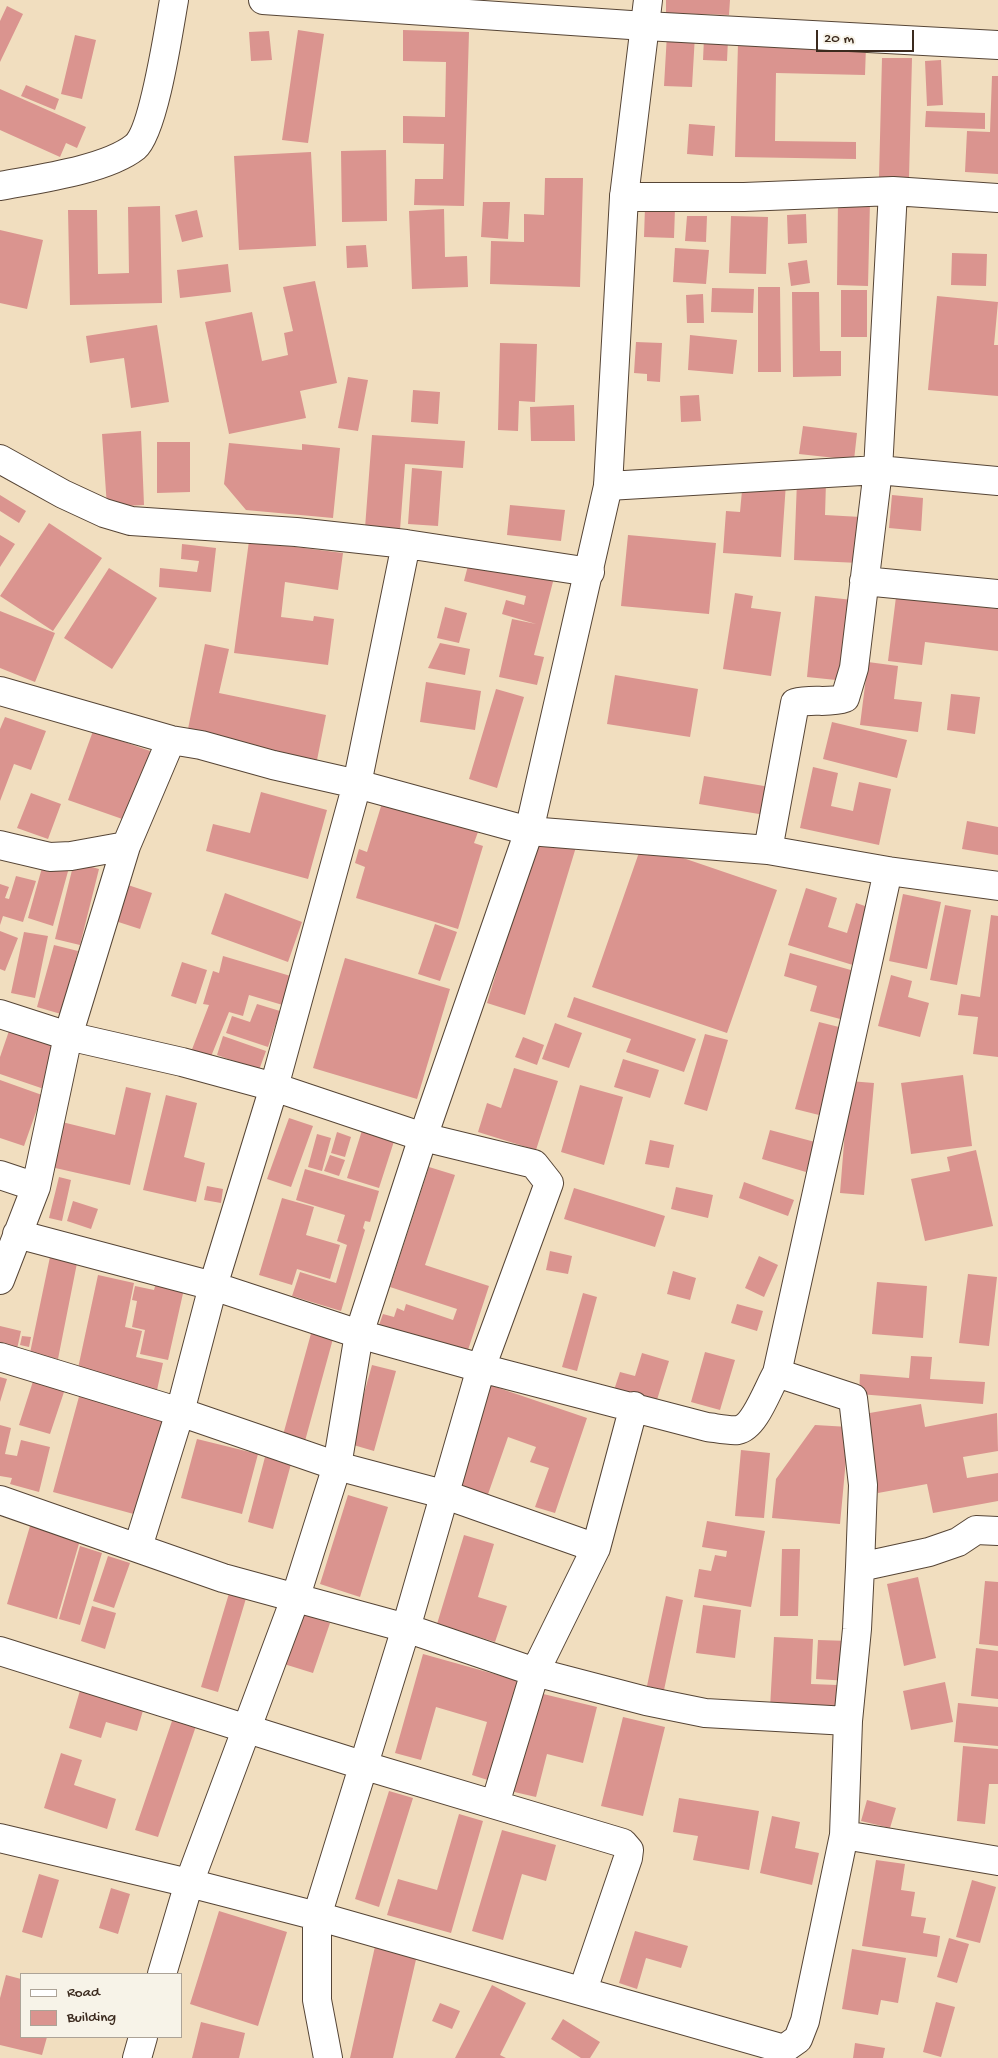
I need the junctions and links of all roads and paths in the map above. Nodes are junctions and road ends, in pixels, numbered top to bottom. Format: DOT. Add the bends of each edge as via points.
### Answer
graph roads {
  1 [pos="174,0"];
  2 [pos="263,0"];
  3 [pos="647,13"];
  4 [pos="998,46"];
  5 [pos="0,186"];
  6 [pos="892,191"];
  7 [pos="624,197"];
  8 [pos="998,198"];
  9 [pos="0,460"];
  10 [pos="878,470"];
  11 [pos="998,480"];
  12 [pos="608,486"];
  13 [pos="406,544"];
  14 [pos="590,572"];
  15 [pos="864,581"];
  16 [pos="998,594"];
  17 [pos="0,691"];
  18 [pos="170,740"];
  19 [pos="357,784"];
  20 [pos="529,831"];
  21 [pos="0,845"];
  22 [pos="126,846"];
  23 [pos="768,850"];
  24 [pos="888,871"];
  25 [pos="998,886"];
  26 [pos="0,1014"];
  27 [pos="68,1036"];
  28 [pos="274,1088"];
  29 [pos="423,1137"];
  30 [pos="0,1176"];
  31 [pos="36,1187"];
  32 [pos="17,1234"];
  33 [pos="0,1280"];
  34 [pos="213,1286"];
  35 [pos="359,1334"];
  36 [pos="0,1357"];
  37 [pos="481,1368"];
  38 [pos="777,1373"];
  39 [pos="634,1406"];
  40 [pos="180,1412"];
  41 [pos="337,1466"];
  42 [pos="443,1494"];
  43 [pos="0,1500"];
  44 [pos="998,1531"];
  45 [pos="138,1547"];
  46 [pos="596,1548"];
  47 [pos="860,1567"];
  48 [pos="294,1599"];
  49 [pos="406,1628"];
  50 [pos="0,1651"];
  51 [pos="535,1672"];
  52 [pos="848,1722"];
  53 [pos="247,1728"];
  54 [pos="362,1765"];
  55 [pos="495,1804"];
  56 [pos="844,1835"];
  57 [pos="0,1838"];
  58 [pos="998,1861"];
  59 [pos="189,1884"];
  60 [pos="316,1916"];
  61 [pos="162,1973"];
  62 [pos="583,1990"];
  63 [pos="143,2038"];
  64 [pos="137,2058"];
  65 [pos="328,2058"];
  1 -- 5 [label="street" via="157,92 137,146 110,162"];
  2 -- 3 [label="street"];
  3 -- 4 [label="street"];
  3 -- 7 [label="street"];
  6 -- 7 [label="street" via="744,197"];
  6 -- 8 [label="street"];
  6 -- 10 [label="street"];
  7 -- 12 [label="street"];
  9 -- 13 [label="street" via="63,494 104,513 131,521 296,532"];
  10 -- 11 [label="street"];
  10 -- 12 [label="street"];
  10 -- 15 [label="street"];
  12 -- 14 [label="street"];
  13 -- 14 [label="street"];
  13 -- 19 [label="street"];
  14 -- 20 [label="street"];
  15 -- 16 [label="street"];
  15 -- 23 [label="street" via="854,668 845,698 836,701 805,700 795,703 793,708"];
  17 -- 18 [label="street"];
  18 -- 19 [label="street"];
  18 -- 22 [label="street"];
  19 -- 20 [label="street"];
  19 -- 28 [label="street"];
  20 -- 23 [label="street"];
  20 -- 29 [label="street"];
  21 -- 22 [label="street" via="50,857"];
  22 -- 27 [label="street"];
  23 -- 24 [label="street"];
  24 -- 25 [label="street"];
  24 -- 38 [label="street"];
  26 -- 27 [label="street"];
  27 -- 28 [label="street" via="182,1062"];
  27 -- 31 [label="street"];
  28 -- 29 [label="street"];
  28 -- 34 [label="street"];
  29 -- 35 [label="street"];
  29 -- 37 [label="street" via="534,1164 549,1183"];
  30 -- 31 [label="street"];
  31 -- 32 [label="street"];
  32 -- 33 [label="street"];
  32 -- 34 [label="street"];
  34 -- 35 [label="street"];
  34 -- 40 [label="street"];
  35 -- 37 [label="street"];
  35 -- 41 [label="street"];
  36 -- 40 [label="street"];
  37 -- 39 [label="street"];
  37 -- 42 [label="street"];
  38 -- 39 [label="street" via="756,1415 748,1425 738,1430 707,1427"];
  38 -- 47 [label="street" via="853,1398 863,1485"];
  39 -- 46 [label="street"];
  40 -- 41 [label="street"];
  40 -- 45 [label="street"];
  41 -- 42 [label="street"];
  41 -- 48 [label="street"];
  42 -- 46 [label="street"];
  42 -- 49 [label="street"];
  43 -- 45 [label="street"];
  44 -- 47 [label="street" via="976,1530 958,1542 930,1552"];
  45 -- 48 [label="street" via="223,1578"];
  46 -- 51 [label="street"];
  47 -- 52 [label="street"];
  48 -- 49 [label="street"];
  48 -- 53 [label="street"];
  49 -- 51 [label="street"];
  49 -- 54 [label="street"];
  50 -- 53 [label="street"];
  51 -- 52 [label="street" via="705,1713"];
  51 -- 55 [label="street"];
  52 -- 56 [label="street"];
  53 -- 54 [label="street"];
  53 -- 59 [label="street"];
  54 -- 55 [label="street"];
  54 -- 60 [label="street"];
  55 -- 62 [label="street" via="623,1843 629,1850"];
  56 -- 58 [label="street"];
  56 -- 62 [label="street" via="805,2021 798,2039 784,2049"];
  57 -- 59 [label="street"];
  59 -- 60 [label="street"];
  59 -- 61 [label="street"];
  60 -- 62 [label="street"];
  60 -- 65 [label="street" via="317,2000"];
  63 -- 64 [label="street"];
}
